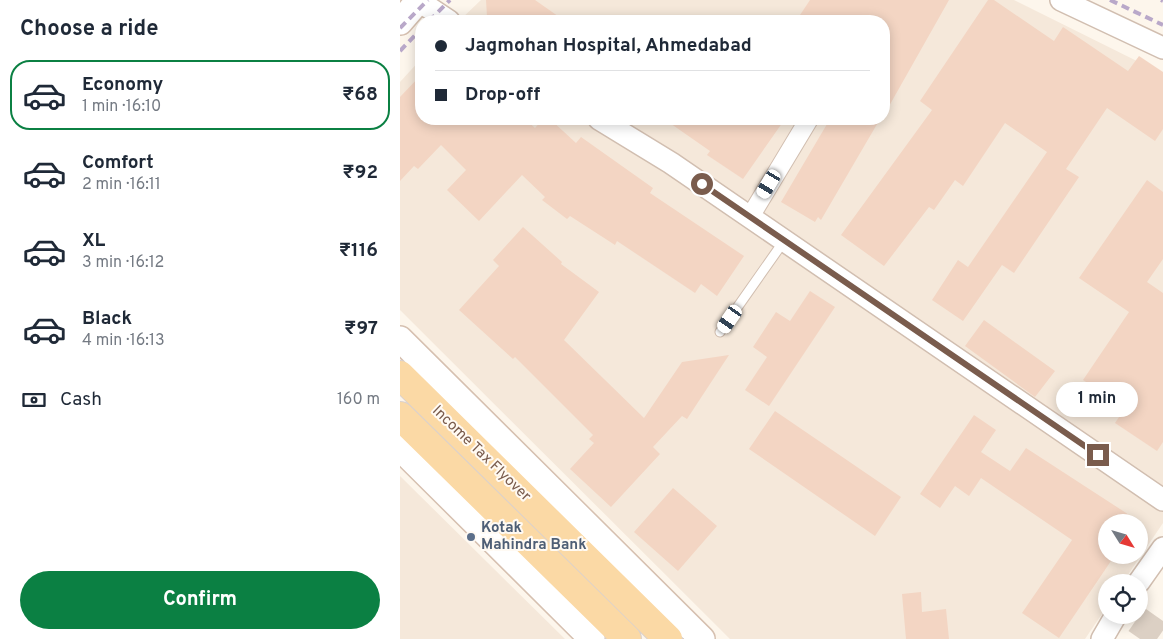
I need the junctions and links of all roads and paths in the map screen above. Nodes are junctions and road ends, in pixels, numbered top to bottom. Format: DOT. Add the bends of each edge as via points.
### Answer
graph roads {
  1 [pos="419,0"];
  2 [pos="1061,0"];
  3 [pos="440,15"];
  4 [pos="400,22"];
  5 [pos="1163,48"];
  6 [pos="609,125"];
  7 [pos="805,125"];
  8 [pos="750,217"];
  9 [pos="784,241"];
  10 [pos="720,332"];
  11 [pos="400,339"];
  12 [pos="400,375"];
  13 [pos="400,416"];
  14 [pos="400,448"];
  15 [pos="1163,500"];
  16 [pos="1163,548"];
  17 [pos="1144,574"];
  18 [pos="1111,624"];
  19 [pos="592,639"];
  20 [pos="627,639"];
  21 [pos="668,639"];
  22 [pos="702,639"];
  23 [pos="1102,639"];
  1 -- 3 [label="street"];
  1 -- 4 [label="main road"];
  2 -- 5 [label="street"];
  6 -- 8 [label="street"];
  7 -- 8 [label="street"];
  8 -- 9 [label="street"];
  9 -- 10 [label="lane"];
  9 -- 15 [label="street"];
  11 -- 22 [label="main road"];
  12 -- 21 [label="main road, Income Tax Flyover"];
  13 -- 20 [label="main road, Income Tax Flyover"];
  14 -- 19 [label="main road"];
  16 -- 17 [label="street"];
  18 -- 23 [label="street"];
}
